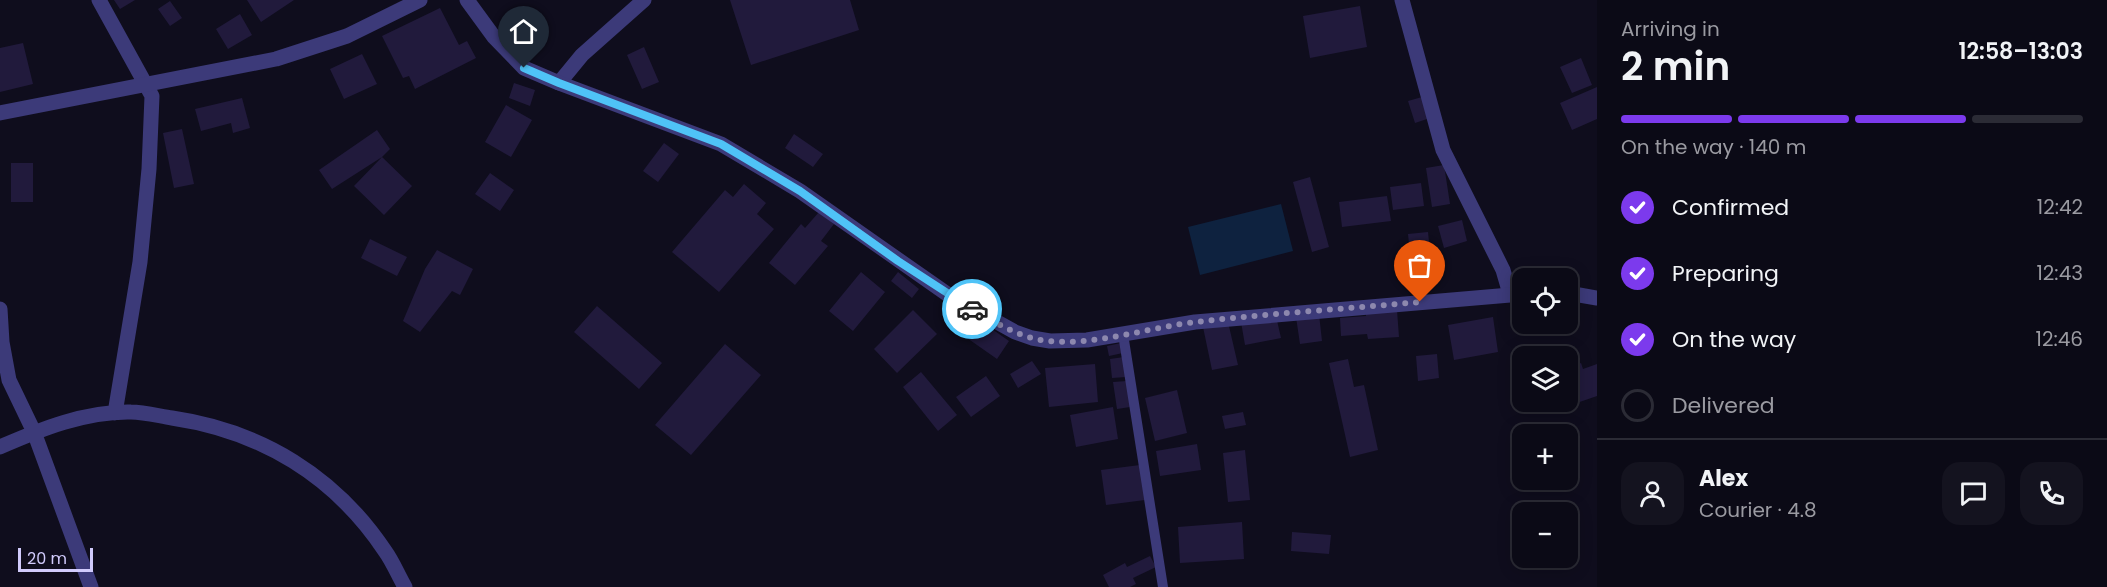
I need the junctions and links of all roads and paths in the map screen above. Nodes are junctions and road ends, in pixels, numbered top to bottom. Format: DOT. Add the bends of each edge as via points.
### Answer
graph roads {
  1 [pos="99,0"];
  2 [pos="420,0"];
  3 [pos="467,0"];
  4 [pos="644,0"];
  5 [pos="1402,0"];
  6 [pos="559,83"];
  7 [pos="146,86"];
  8 [pos="0,112"];
  9 [pos="1512,287"];
  10 [pos="1512,294"];
  11 [pos="1578,295"];
  12 [pos="1597,298"];
  13 [pos="0,309"];
  14 [pos="1124,334"];
  15 [pos="115,413"];
  16 [pos="34,432"];
  17 [pos="0,447"];
  18 [pos="91,587"];
  19 [pos="405,587"];
  20 [pos="1163,587"];
  1 -- 7 [label="street"];
  2 -- 7 [label="street" via="347,36 276,60"];
  3 -- 6 [label="street" via="494,37 524,68"];
  4 -- 6 [label="street" via="582,55"];
  5 -- 9 [label="street" via="1443,150"];
  6 -- 14 [label="street" via="721,144 800,191 950,296 1015,332 1050,341"];
  7 -- 8 [label="street"];
  7 -- 15 [label="street" via="152,96 149,169 140,262"];
  10 -- 14 [label="street" via="1195,322"];
  11 -- 12 [label="street"];
  13 -- 16 [label="street" via="9,380"];
  14 -- 20 [label="lane"];
  15 -- 16 [label="street" via="82,417"];
  15 -- 19 [label="street" via="132,411 191,421 235,432 275,450 337,492 386,552"];
  16 -- 17 [label="street"];
  16 -- 18 [label="street"];
}
